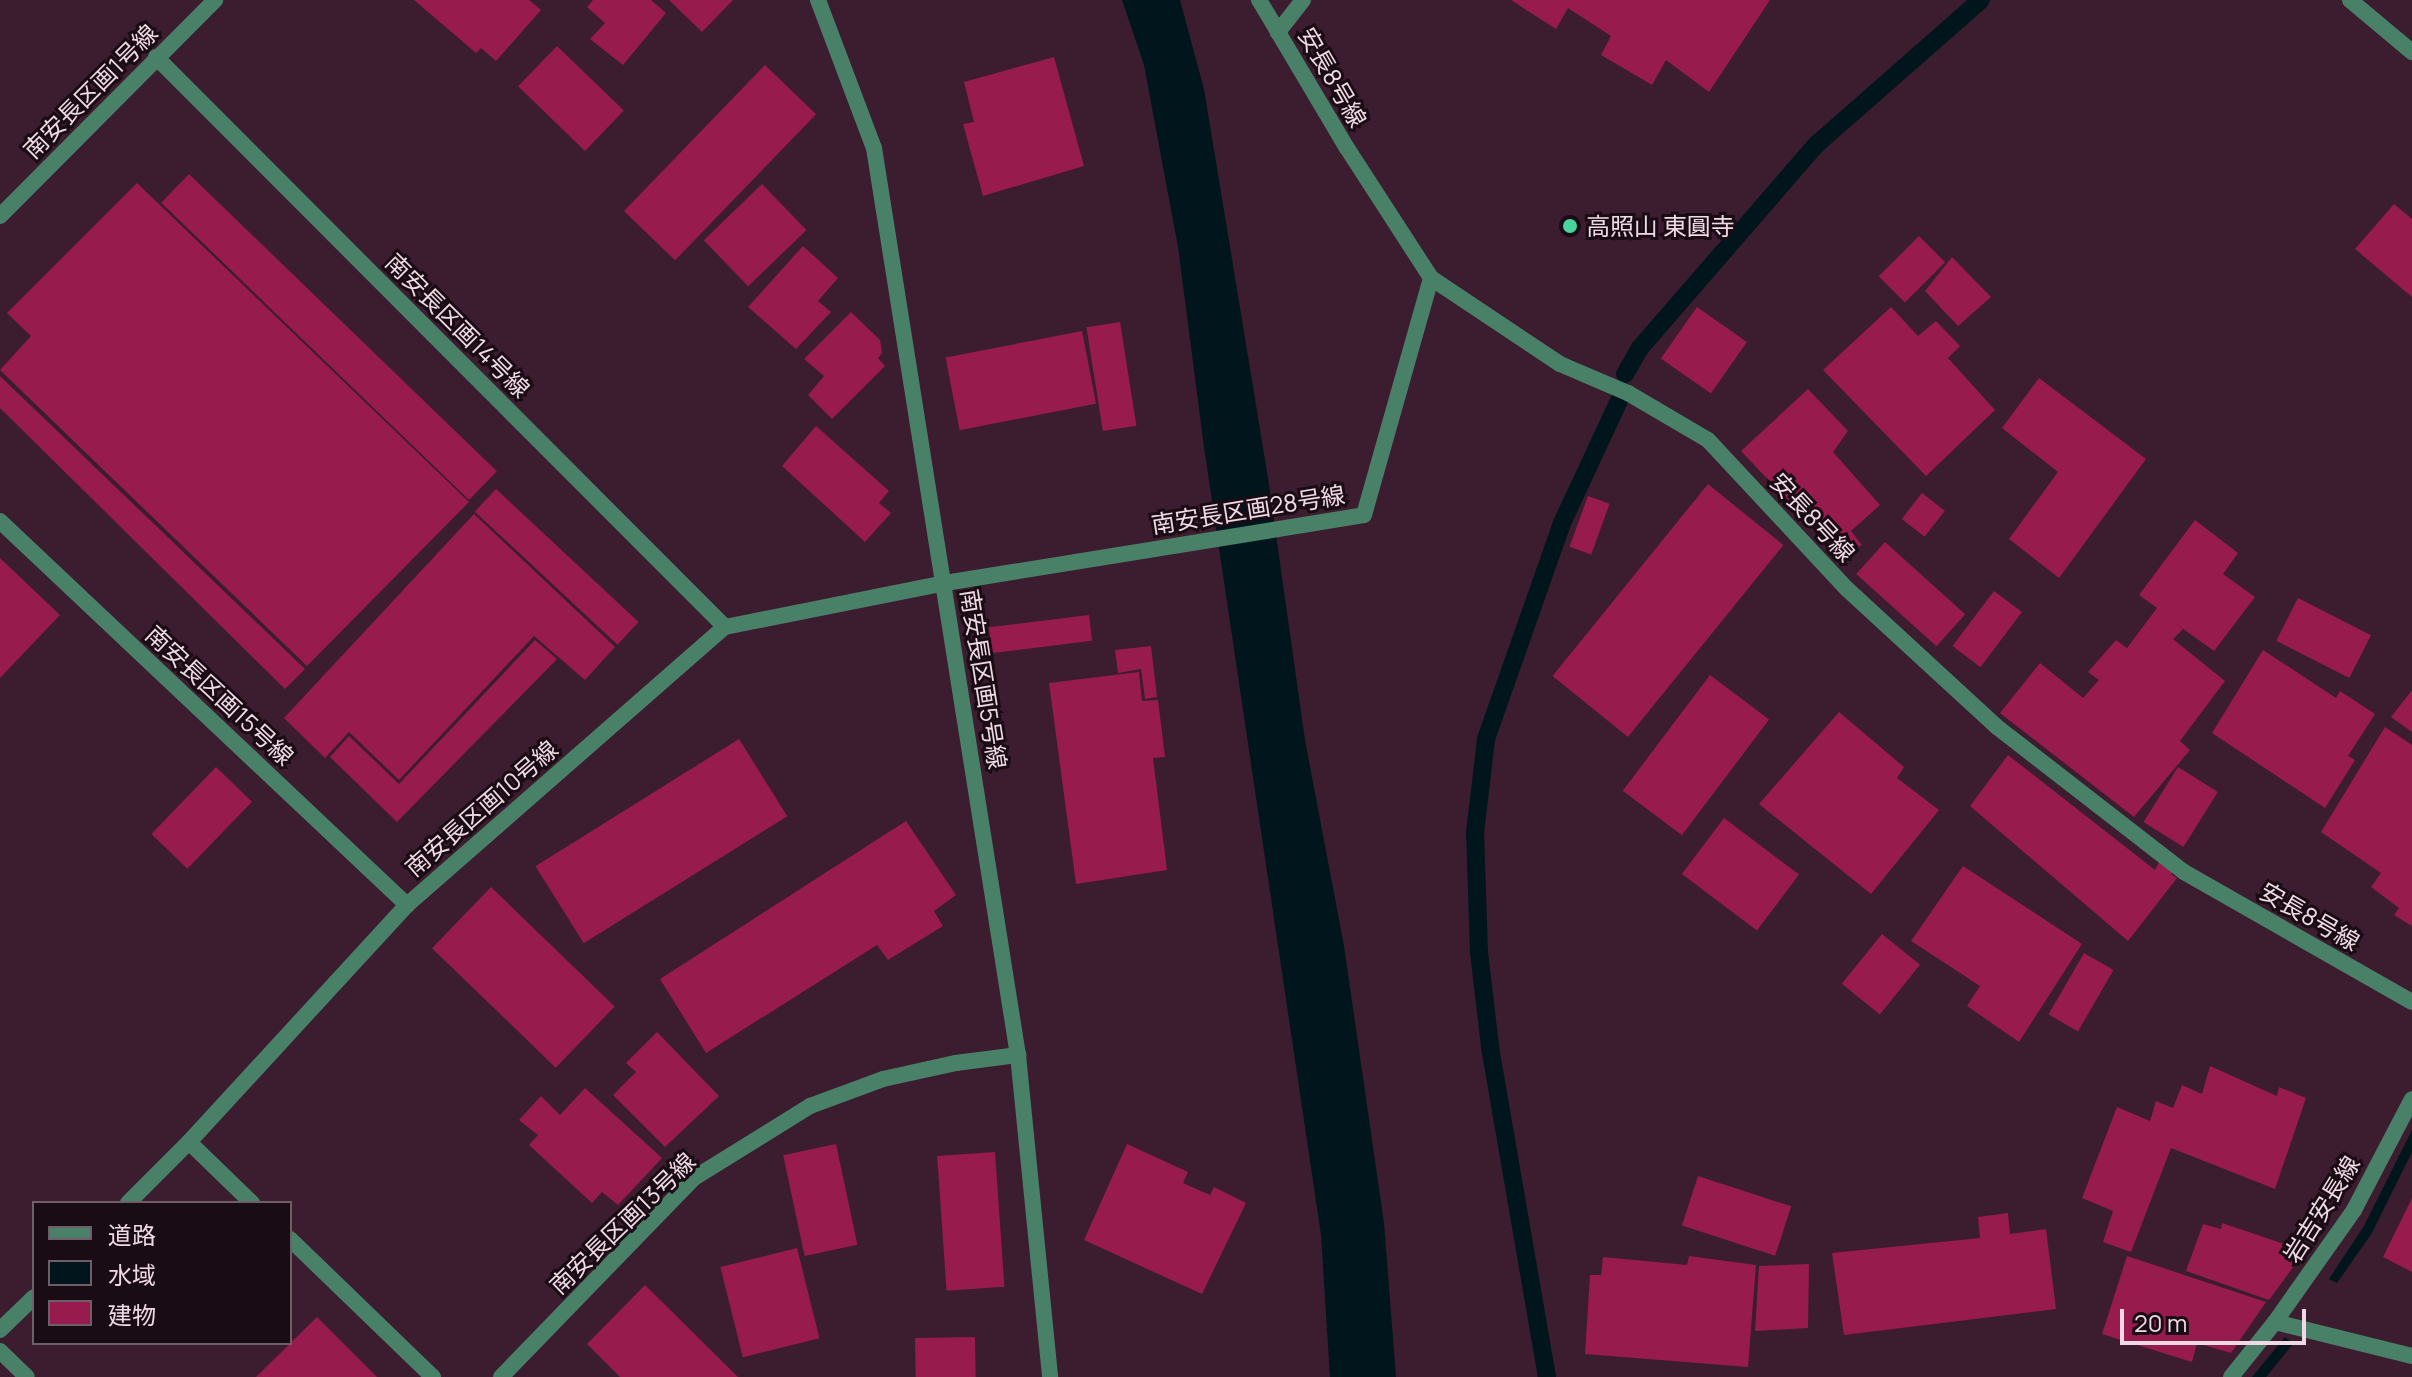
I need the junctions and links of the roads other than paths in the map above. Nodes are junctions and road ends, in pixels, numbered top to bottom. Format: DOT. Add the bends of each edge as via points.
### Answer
graph roads {
  1 [pos="215,0"];
  2 [pos="818,0"];
  3 [pos="1259,0"];
  4 [pos="1303,0"];
  5 [pos="2350,0"];
  6 [pos="1278,32"];
  7 [pos="2412,52"];
  8 [pos="156,57"];
  9 [pos="0,216"];
  10 [pos="1431,278"];
  11 [pos="0,521"];
  12 [pos="945,583"];
  13 [pos="725,627"];
  14 [pos="407,905"];
  15 [pos="2412,1002"];
  16 [pos="1018,1055"];
  17 [pos="2412,1099"];
  18 [pos="189,1142"];
  19 [pos="130,1201"];
  20 [pos="250,1201"];
  21 [pos="292,1241"];
  22 [pos="32,1299"];
  23 [pos="2275,1322"];
  24 [pos="0,1330"];
  25 [pos="0,1351"];
  26 [pos="2412,1356"];
  27 [pos="27,1377"];
  28 [pos="433,1377"];
  29 [pos="501,1377"];
  30 [pos="1050,1377"];
  31 [pos="2231,1377"];
  1 -- 8 [label="street, 南安長区画1号線"];
  2 -- 12 [label="street, 南安長区画5号線" via="874,148"];
  3 -- 6 [label="street"];
  4 -- 6 [label="street, 安長8号線"];
  5 -- 7 [label="street"];
  6 -- 10 [label="street, 安長8号線"];
  8 -- 9 [label="street, 南安長区画1号線"];
  8 -- 13 [label="street, 南安長区画14号線"];
  10 -- 12 [label="street, 南安長区画28号線" via="1364,515"];
  10 -- 15 [label="street, 安長8号線" via="1560,364 1628,393 1708,440 1847,589 1997,727 2184,872"];
  11 -- 14 [label="street, 南安長区画15号線"];
  12 -- 13 [label="street, 南安長区画10号線"];
  12 -- 16 [label="street, 南安長区画5号線"];
  13 -- 14 [label="street, 南安長区画10号線"];
  14 -- 18 [label="street, 南安長区画10号線"];
  16 -- 29 [label="street, 南安長区画13号線" via="883,1079 810,1106 694,1178"];
  16 -- 30 [label="street, 南安長区画5号線"];
  17 -- 23 [label="street, 岩吉安長線" via="2354,1210"];
  18 -- 19 [label="street, 南安長区画10号線"];
  18 -- 20 [label="street"];
  21 -- 28 [label="street"];
  22 -- 24 [label="street"];
  23 -- 26 [label="street"];
  23 -- 31 [label="street, 岩吉安長線"];
  25 -- 27 [label="street"];
}
